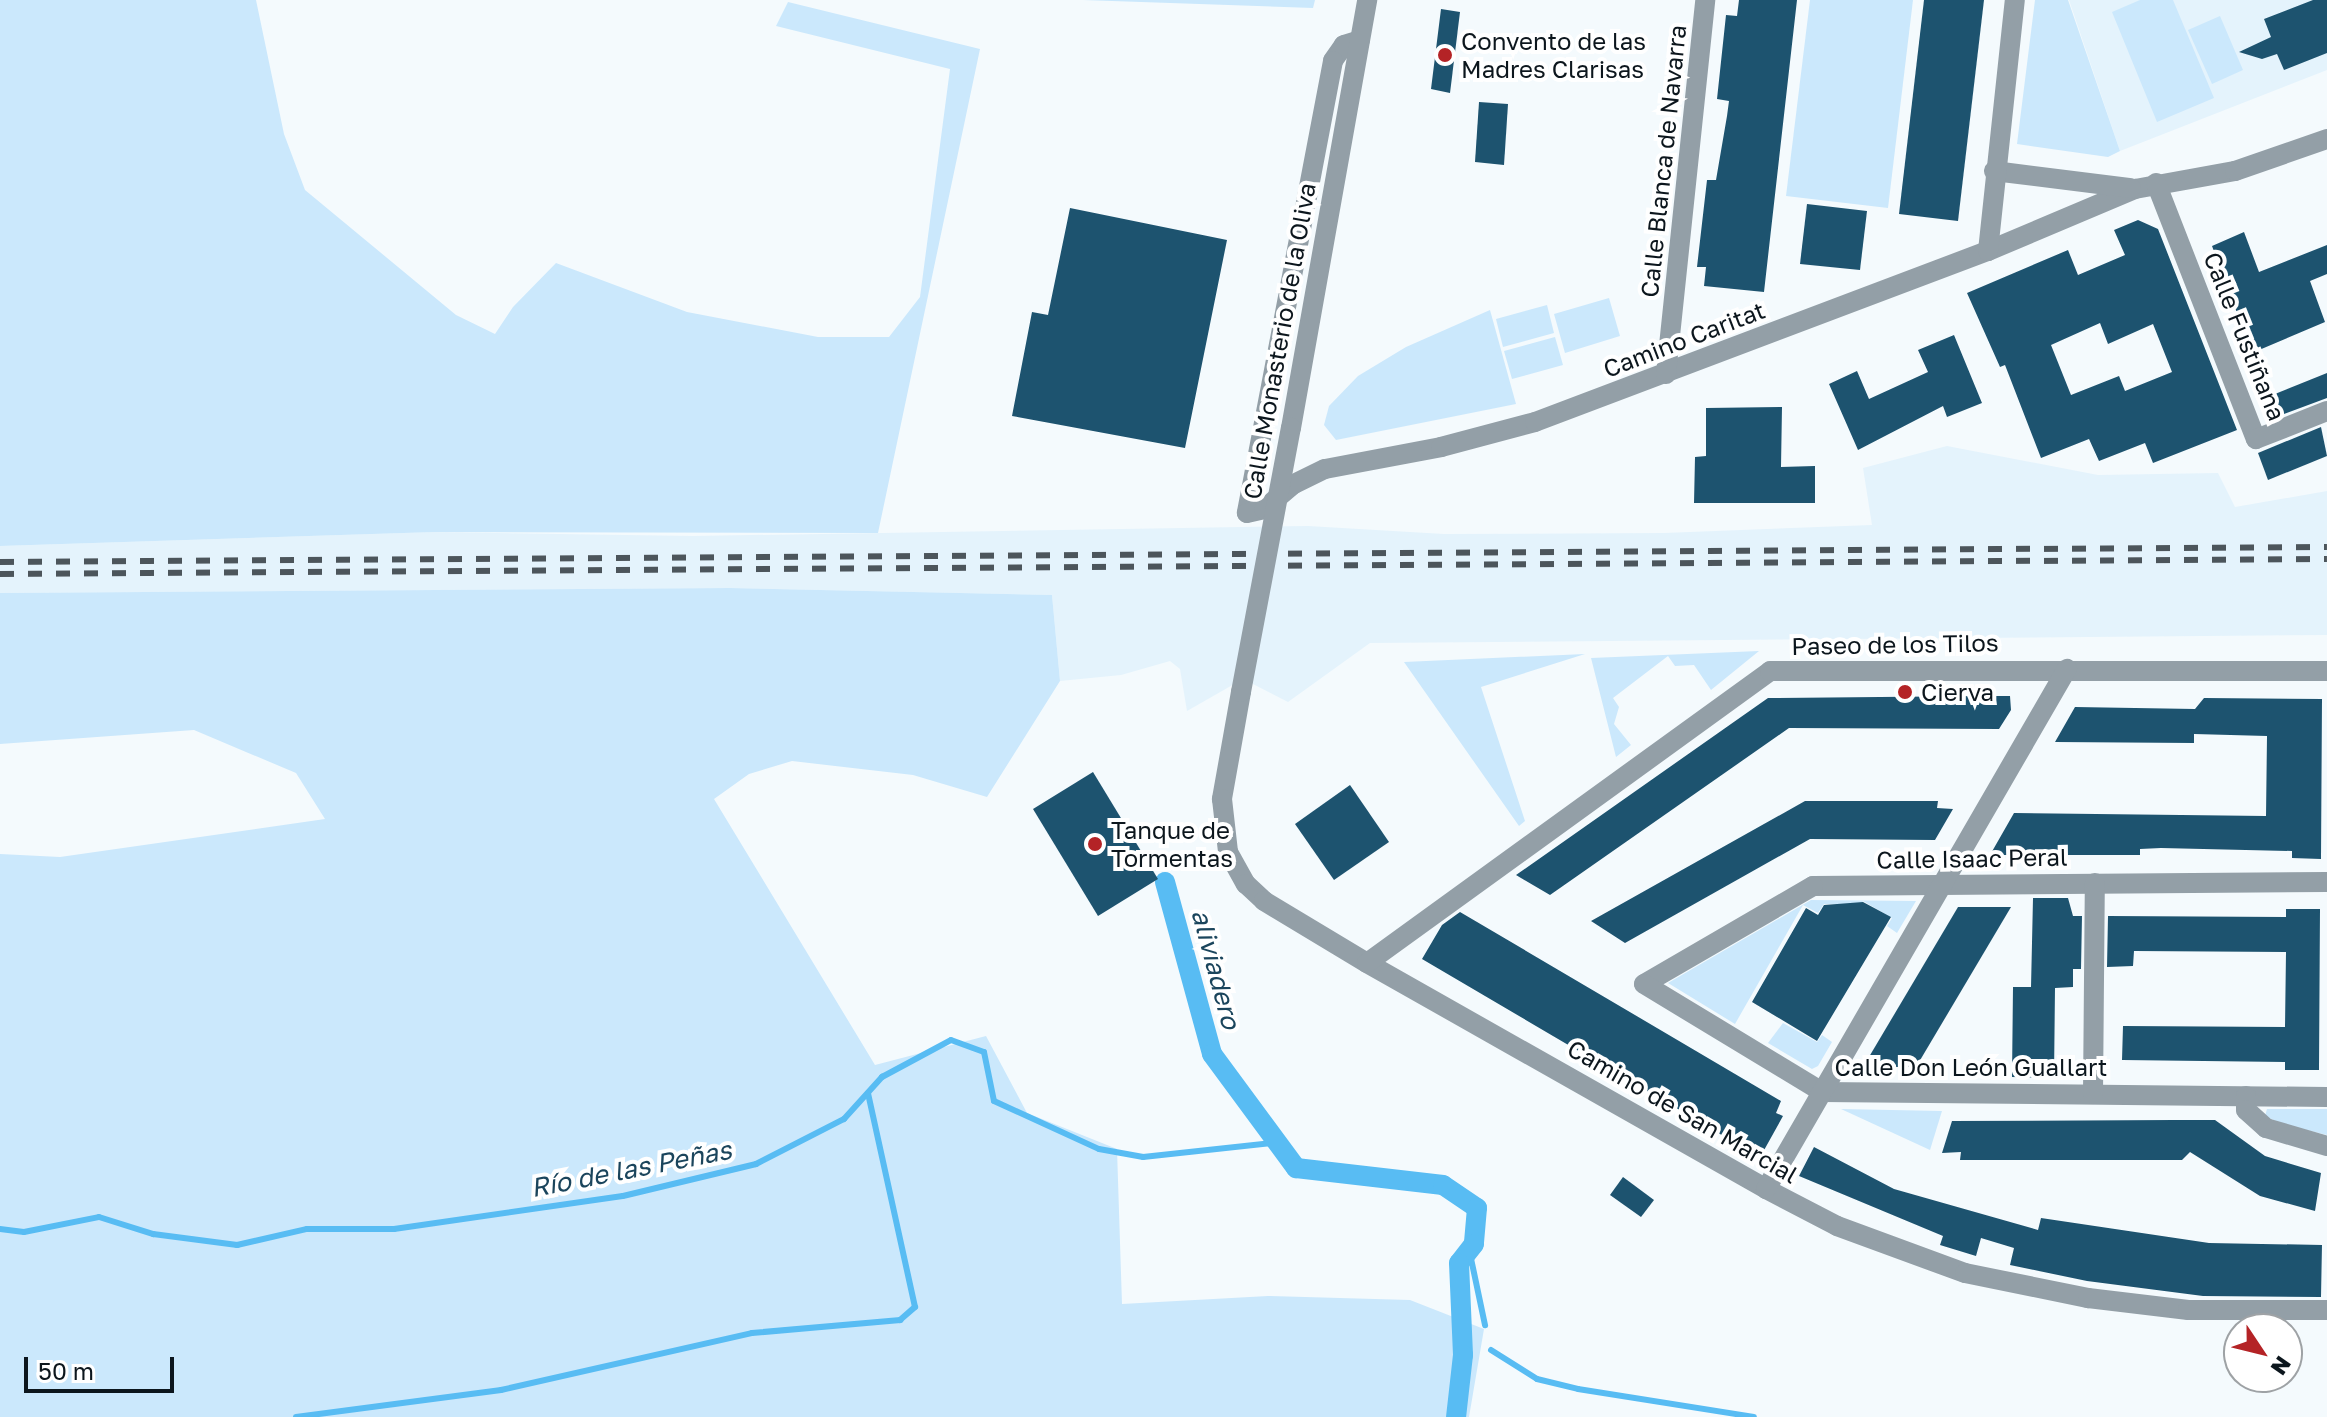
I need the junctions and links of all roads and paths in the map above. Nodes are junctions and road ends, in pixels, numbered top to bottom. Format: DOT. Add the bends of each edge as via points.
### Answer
graph roads {
  1 [pos="1367,0"];
  2 [pos="1705,0"];
  3 [pos="2015,0"];
  4 [pos="1360,40"];
  5 [pos="2327,139"];
  6 [pos="1994,171"];
  7 [pos="2156,183"];
  8 [pos="2135,189"];
  9 [pos="1988,251"];
  10 [pos="1666,374"];
  11 [pos="2327,411"];
  12 [pos="2067,669"];
  13 [pos="2327,671"];
  14 [pos="1241,692"];
  15 [pos="2327,882"];
  16 [pos="2095,883"];
  17 [pos="1941,884"];
  18 [pos="1367,963"];
  19 [pos="1644,984"];
  20 [pos="1822,1092"];
  21 [pos="2093,1094"];
  22 [pos="2246,1096"];
  23 [pos="2327,1097"];
  24 [pos="2327,1146"];
  25 [pos="1766,1189"];
  26 [pos="2327,1310"];
  1 -- 4 [label="street, Calle Monasterio de la Oliva"];
  2 -- 10 [label="street, Calle Blanca de Navarra"];
  3 -- 6 [label="street"];
  4 -- 10 [label="street, Camino Caritat" via="1344,45 1333,61 1247,513 1264,509 1294,484 1325,469 1486,436"];
  4 -- 14 [label="street, Calle Monasterio de la Oliva, bridge"];
  5 -- 7 [label="street, Camino Caritat" via="2235,171"];
  6 -- 8 [label="street, Camino Caritat"];
  6 -- 9 [label="street"];
  7 -- 8 [label="street, Camino Caritat"];
  7 -- 11 [label="street, Calle Fustiñana" via="2256,439"];
  8 -- 9 [label="street, Camino Caritat"];
  9 -- 10 [label="street, Camino Caritat"];
  12 -- 13 [label="street, Paseo de los Tilos"];
  12 -- 17 [label="street"];
  12 -- 18 [label="street, Paseo de los Tilos" via="1770,671"];
  14 -- 18 [label="street, Camino de San Marcial" via="1222,799 1228,852 1246,884 1264,901"];
  15 -- 16 [label="street, Calle Isaac Peral"];
  16 -- 17 [label="street, Calle Isaac Peral"];
  16 -- 21 [label="street"];
  17 -- 19 [label="street, Calle Isaac Peral" via="1813,886"];
  17 -- 20 [label="street"];
  18 -- 25 [label="street, Camino de San Marcial"];
  19 -- 20 [label="street, Calle Don León Guallart"];
  20 -- 21 [label="street, Calle Don León Guallart"];
  20 -- 25 [label="street"];
  21 -- 22 [label="street, Calle Don León Guallart"];
  22 -- 23 [label="street, Calle Don León Guallart"];
  22 -- 24 [label="street" via="2246,1110 2266,1128"];
  25 -- 26 [label="street, Camino de San Marcial" via="1837,1226 1965,1273 2088,1298 2188,1310"];
}
